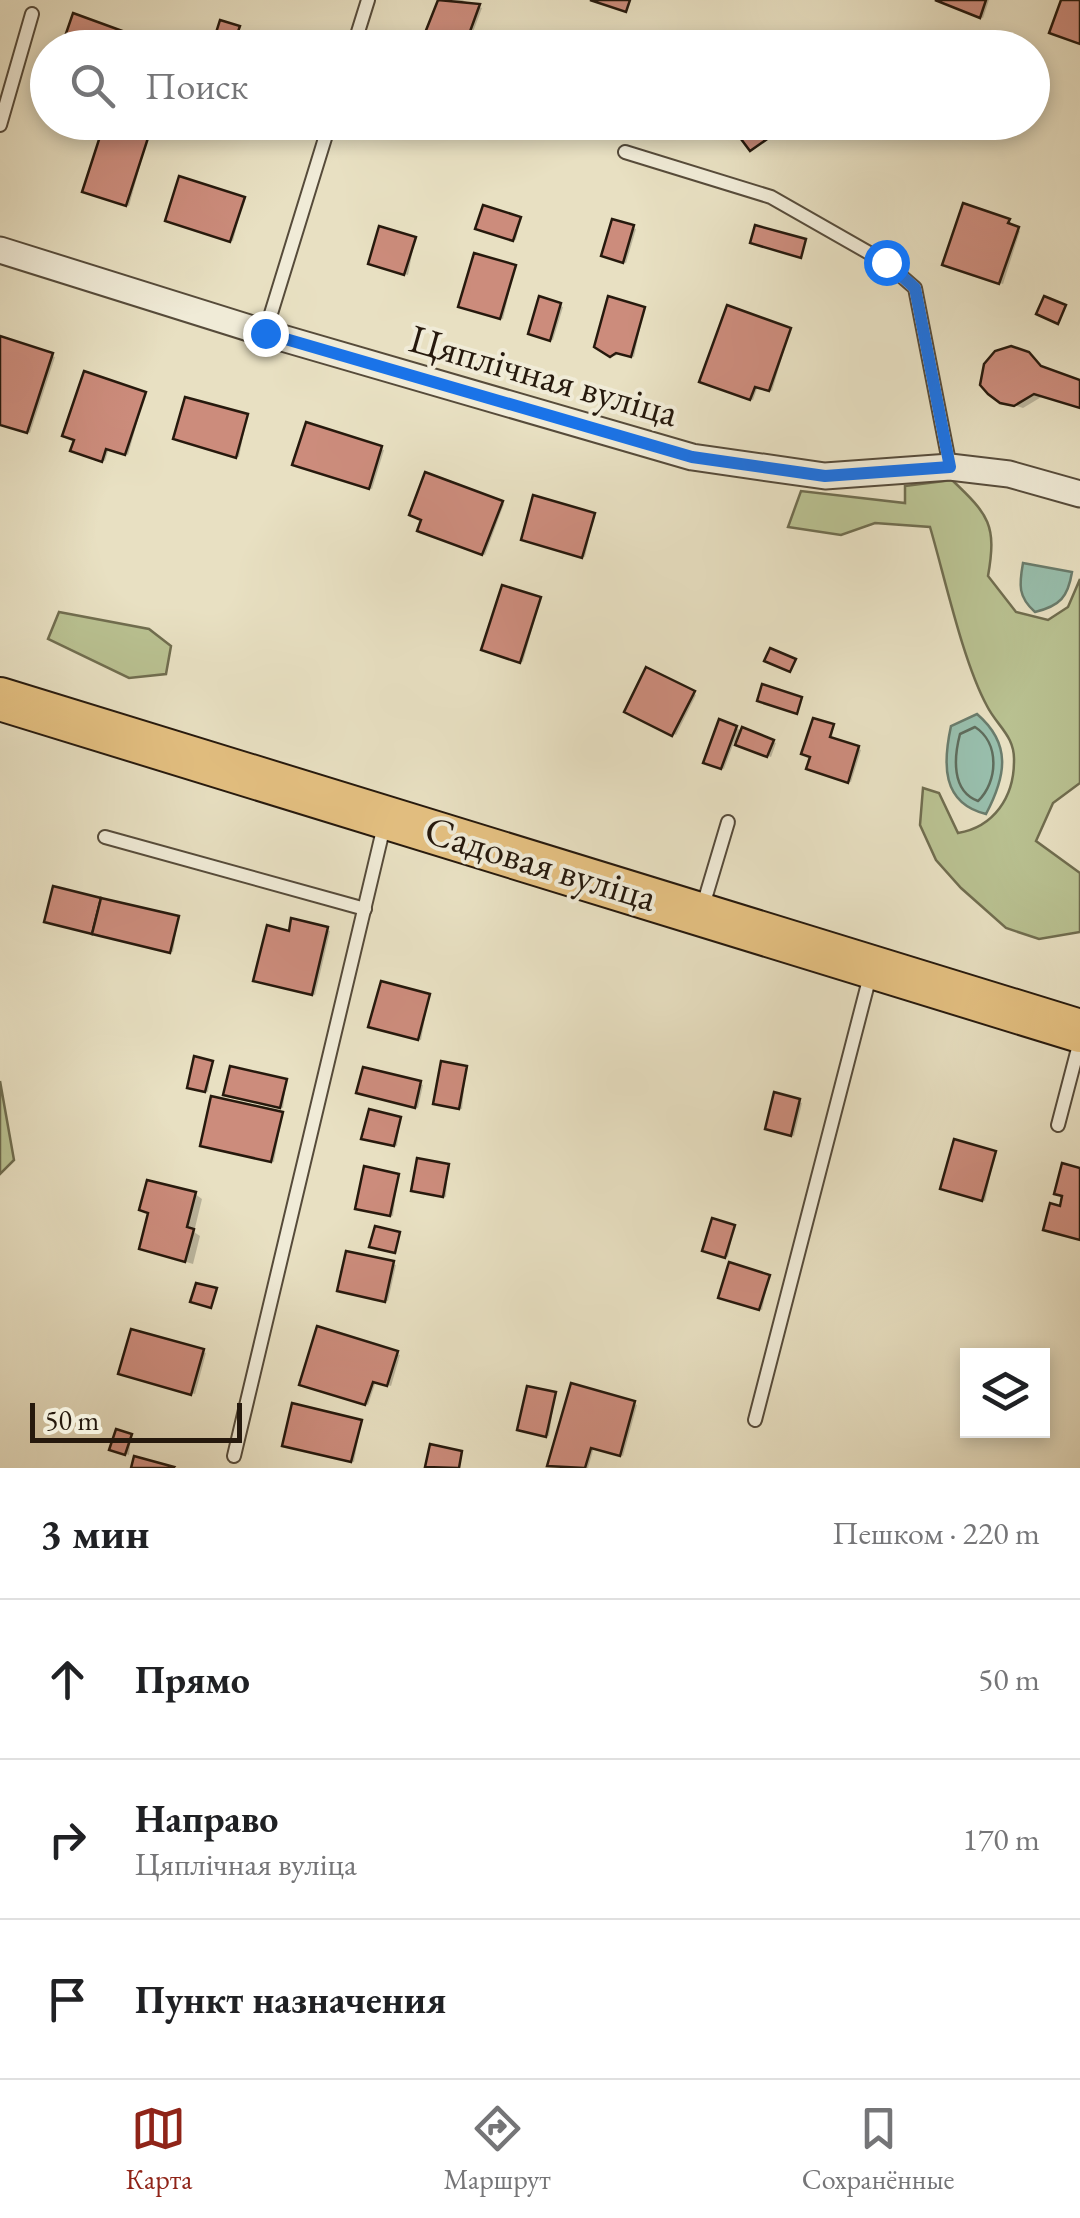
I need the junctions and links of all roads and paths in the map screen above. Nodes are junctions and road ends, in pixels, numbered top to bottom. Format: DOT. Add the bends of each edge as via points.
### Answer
graph roads {
  1 [pos="368,0"];
  2 [pos="32,14"];
  3 [pos="359,30"];
  4 [pos="0,124"];
  5 [pos="324,140"];
  6 [pos="625,152"];
  7 [pos="0,250"];
  8 [pos="265,333"];
  9 [pos="950,467"];
  10 [pos="1080,494"];
  11 [pos="0,699"];
  12 [pos="386,817"];
  13 [pos="728,822"];
  14 [pos="104,837"];
  15 [pos="365,909"];
  16 [pos="701,911"];
  17 [pos="872,967"];
  18 [pos="1080,1032"];
  19 [pos="1080,1041"];
  20 [pos="1058,1125"];
  21 [pos="756,1420"];
  22 [pos="234,1456"];
  1 -- 3 [label="lane"];
  2 -- 4 [label="lane"];
  5 -- 8 [label="lane"];
  6 -- 9 [label="lane" via="771,197 886,262 915,288"];
  7 -- 8 [label="street, Цяплічная вуліца"];
  8 -- 9 [label="street, Цяплічная вуліца" via="692,457 825,476"];
  9 -- 10 [label="street, Цяплічная вуліца" via="1010,474"];
  11 -- 12 [label="main road, Садовая вуліца"];
  12 -- 15 [label="lane"];
  12 -- 16 [label="main road, Садовая вуліца"];
  13 -- 16 [label="lane"];
  14 -- 15 [label="lane"];
  15 -- 22 [label="lane"];
  16 -- 17 [label="main road, Садовая вуліца"];
  17 -- 18 [label="main road, Садовая вуліца"];
  17 -- 21 [label="lane"];
  19 -- 20 [label="lane"];
}
